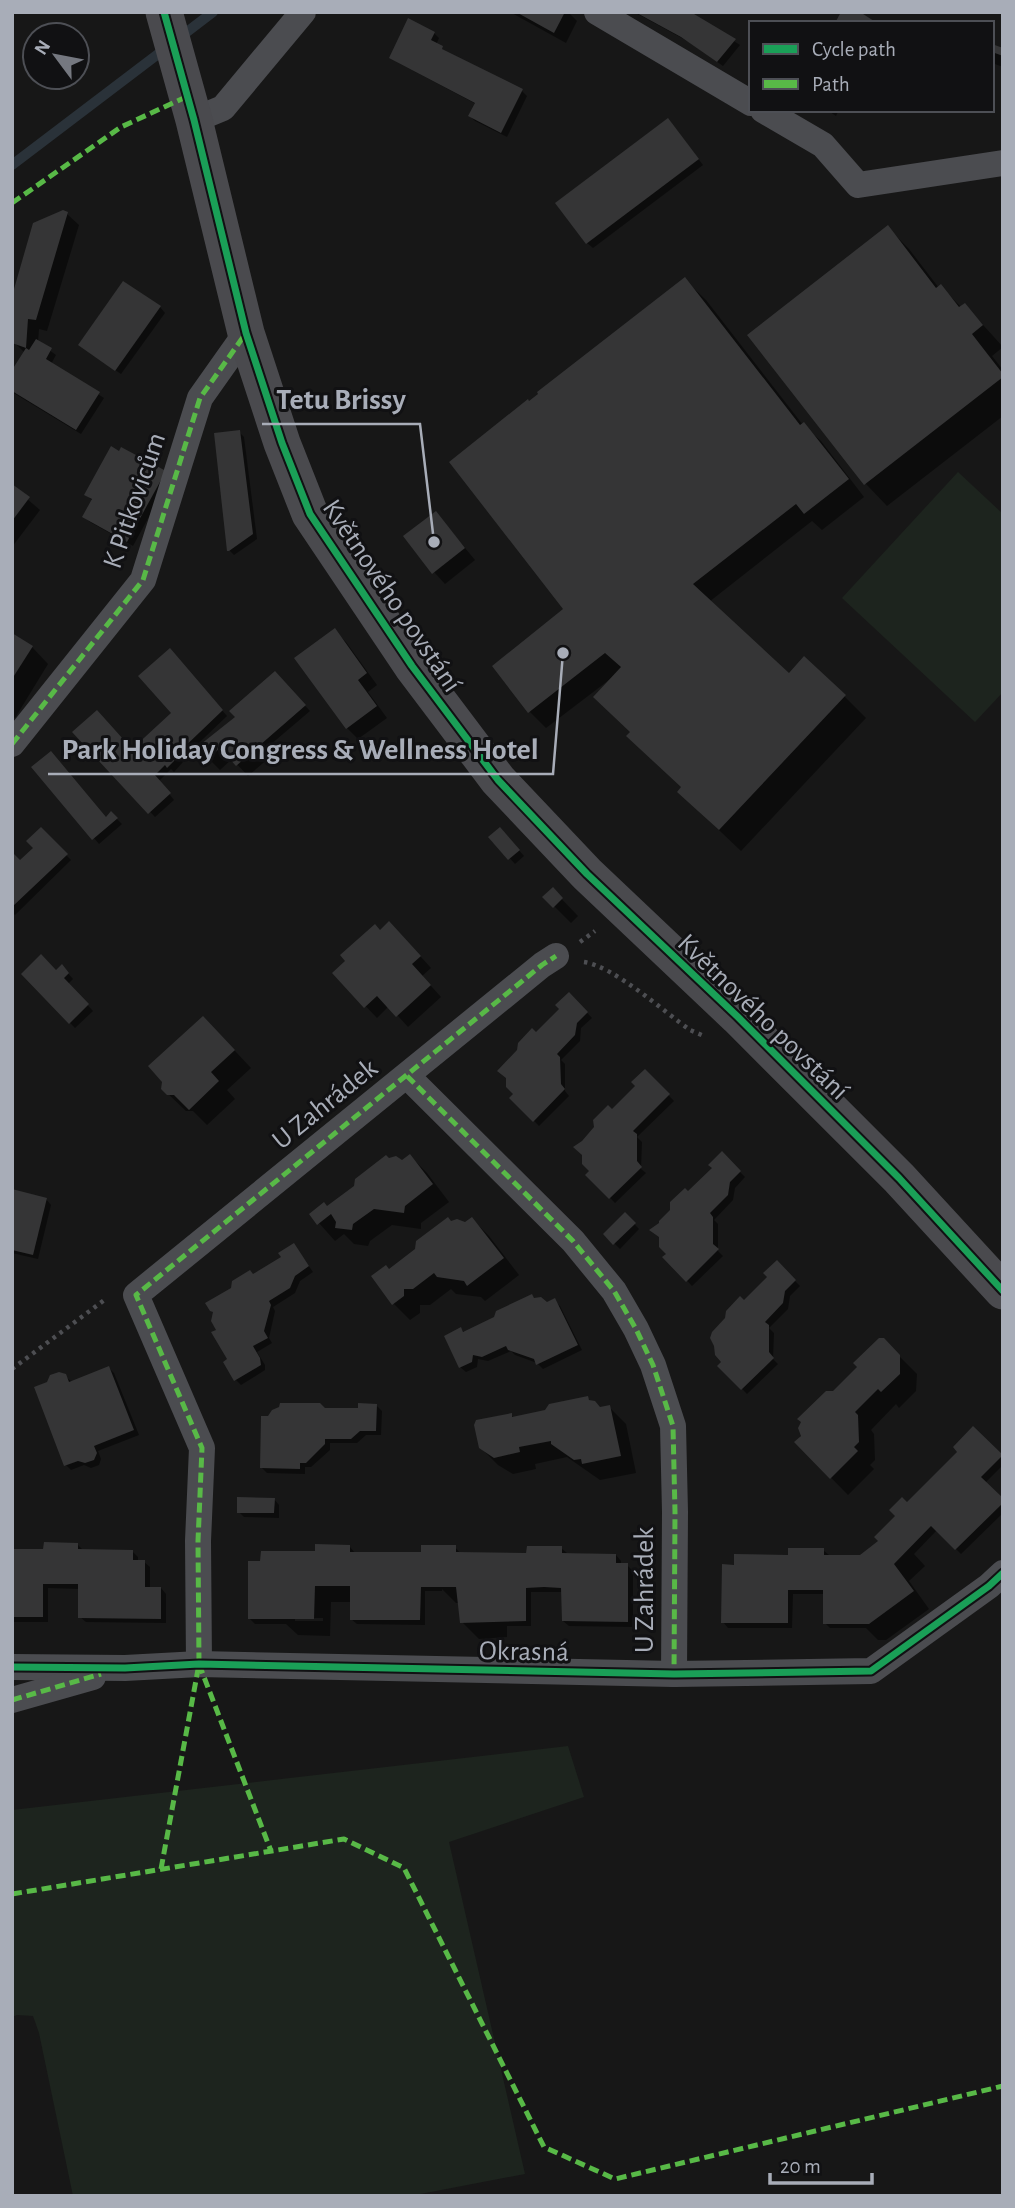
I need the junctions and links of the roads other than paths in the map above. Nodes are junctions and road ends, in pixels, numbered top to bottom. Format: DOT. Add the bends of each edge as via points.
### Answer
graph roads {
  1 [pos="303,12"];
  2 [pos="597,12"];
  3 [pos="165,15"];
  4 [pos="749,102"];
  5 [pos="191,108"];
  6 [pos="766,112"];
  7 [pos="1003,163"];
  8 [pos="246,334"];
  9 [pos="12,744"];
  10 [pos="549,961"];
  11 [pos="407,1076"];
  12 [pos="1003,1291"];
  13 [pos="1003,1573"];
  14 [pos="199,1664"];
  15 [pos="12,1667"];
  16 [pos="125,1668"];
  17 [pos="674,1674"];
  18 [pos="12,1700"];
  1 -- 5 [label="street" via="223,108"];
  2 -- 4 [label="street"];
  3 -- 5 [label="street, Květnového povstání"];
  5 -- 8 [label="street, Květnového povstání"];
  6 -- 7 [label="street" via="823,145 858,185"];
  8 -- 9 [label="street, K Pitkovicům" via="200,398 143,580"];
  8 -- 12 [label="street, Květnového povstání" via="310,514 412,666 498,779 587,874 899,1178"];
  10 -- 11 [label="street"];
  11 -- 14 [label="street, U Zahrádek" via="136,1295 202,1448"];
  11 -- 17 [label="street, U Zahrádek" via="573,1241 614,1291 653,1365 673,1426"];
  13 -- 17 [label="street, Okrasná" via="871,1671"];
  14 -- 16 [label="street, Okrasná"];
  14 -- 17 [label="street, Okrasná"];
  15 -- 16 [label="street, Okrasná"];
  16 -- 18 [label="street"];
}
